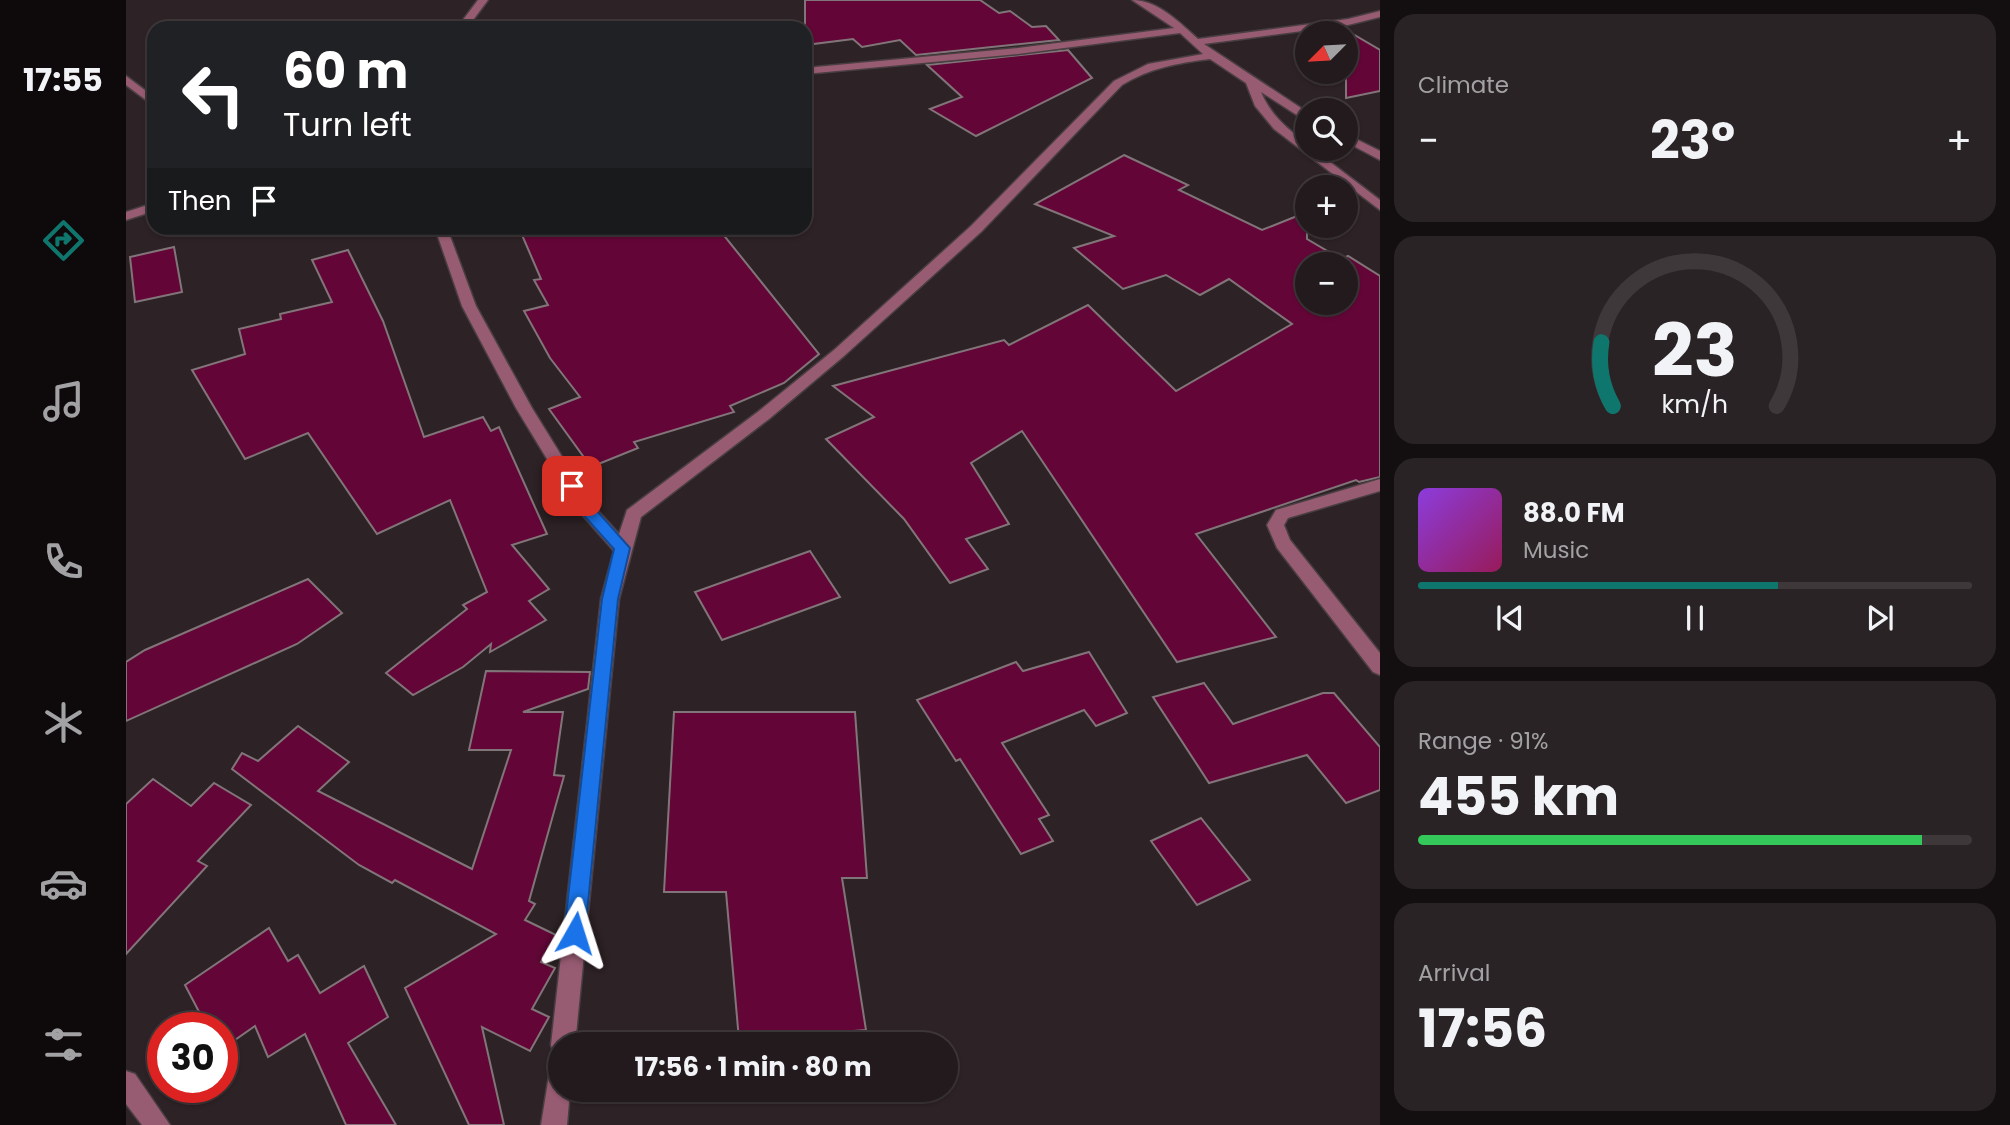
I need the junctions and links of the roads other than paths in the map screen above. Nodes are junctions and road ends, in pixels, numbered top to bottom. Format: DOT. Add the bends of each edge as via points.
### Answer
graph roads {
  1 [pos="483,0"];
  2 [pos="1137,0"];
  3 [pos="1380,14"];
  4 [pos="467,21"];
  5 [pos="1182,30"];
  6 [pos="1196,42"];
  7 [pos="1212,56"];
  8 [pos="812,70"];
  9 [pos="126,79"];
  10 [pos="1251,81"];
  11 [pos="147,97"];
  12 [pos="1295,109"];
  13 [pos="1358,144"];
  14 [pos="1380,156"];
  15 [pos="1380,206"];
  16 [pos="147,210"];
  17 [pos="126,216"];
  18 [pos="444,235"];
  19 [pos="1380,485"];
  20 [pos="622,548"];
  21 [pos="1380,667"];
  22 [pos="564,1032"];
  23 [pos="128,1091"];
  24 [pos="557,1102"];
  25 [pos="157,1125"];
  26 [pos="554,1125"];
  1 -- 4 [label="street"];
  2 -- 5 [label="street"];
  3 -- 6 [label="street"];
  5 -- 6 [label="street"];
  5 -- 8 [label="street"];
  6 -- 7 [label="street"];
  7 -- 10 [label="street"];
  7 -- 20 [label="street" via="1157,62 1118,83 976,229 839,353 633,513"];
  9 -- 11 [label="street"];
  10 -- 12 [label="street"];
  10 -- 15 [label="street" via="1261,106 1278,127"];
  13 -- 14 [label="street"];
  16 -- 17 [label="street"];
  18 -- 20 [label="street" via="469,306 524,408 584,506"];
  19 -- 21 [label="street" via="1282,514 1275,525 1283,543"];
  20 -- 22 [label="street" via="610,599"];
  23 -- 25 [label="street"];
  24 -- 26 [label="street"];
}
